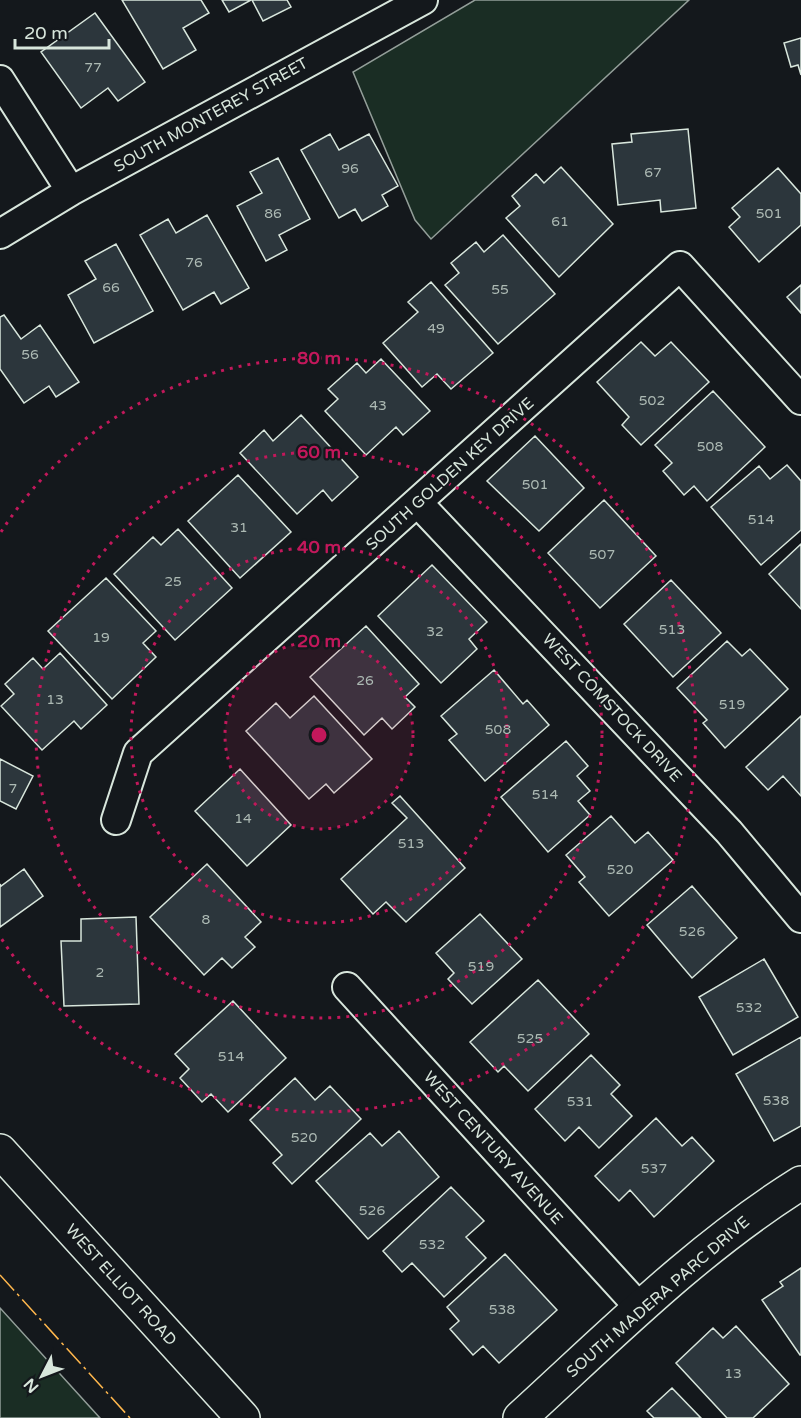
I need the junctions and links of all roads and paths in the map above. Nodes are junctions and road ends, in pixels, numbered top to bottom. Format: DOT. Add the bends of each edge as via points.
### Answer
graph roads {
  1 [pos="423,0"];
  2 [pos="0,80"];
  3 [pos="71,191"];
  4 [pos="0,234"];
  5 [pos="801,400"];
  6 [pos="418,503"];
  7 [pos="116,820"];
  8 [pos="801,918"];
  9 [pos="347,987"];
  10 [pos="0,1151"];
  11 [pos="801,1183"];
  12 [pos="640,1308"];
  13 [pos="243,1418"];
  14 [pos="520,1418"];
  1 -- 3 [label="street, SOUTH MONTEREY STREET"];
  2 -- 3 [label="street"];
  3 -- 4 [label="street, SOUTH MONTEREY STREET"];
  5 -- 6 [label="street, SOUTH GOLDEN KEY DRIVE" via="680,266"];
  6 -- 7 [label="street, SOUTH GOLDEN KEY DRIVE" via="138,753"];
  6 -- 8 [label="street, WEST COMSTOCK DRIVE" via="729,832"];
  9 -- 12 [label="street, WEST CENTURY AVENUE"];
  10 -- 13 [label="street, WEST ELLIOT ROAD"];
  11 -- 12 [label="street, SOUTH MADERA PARC DRIVE" via="728,1233"];
  12 -- 14 [label="street, SOUTH MADERA PARC DRIVE"];
}
